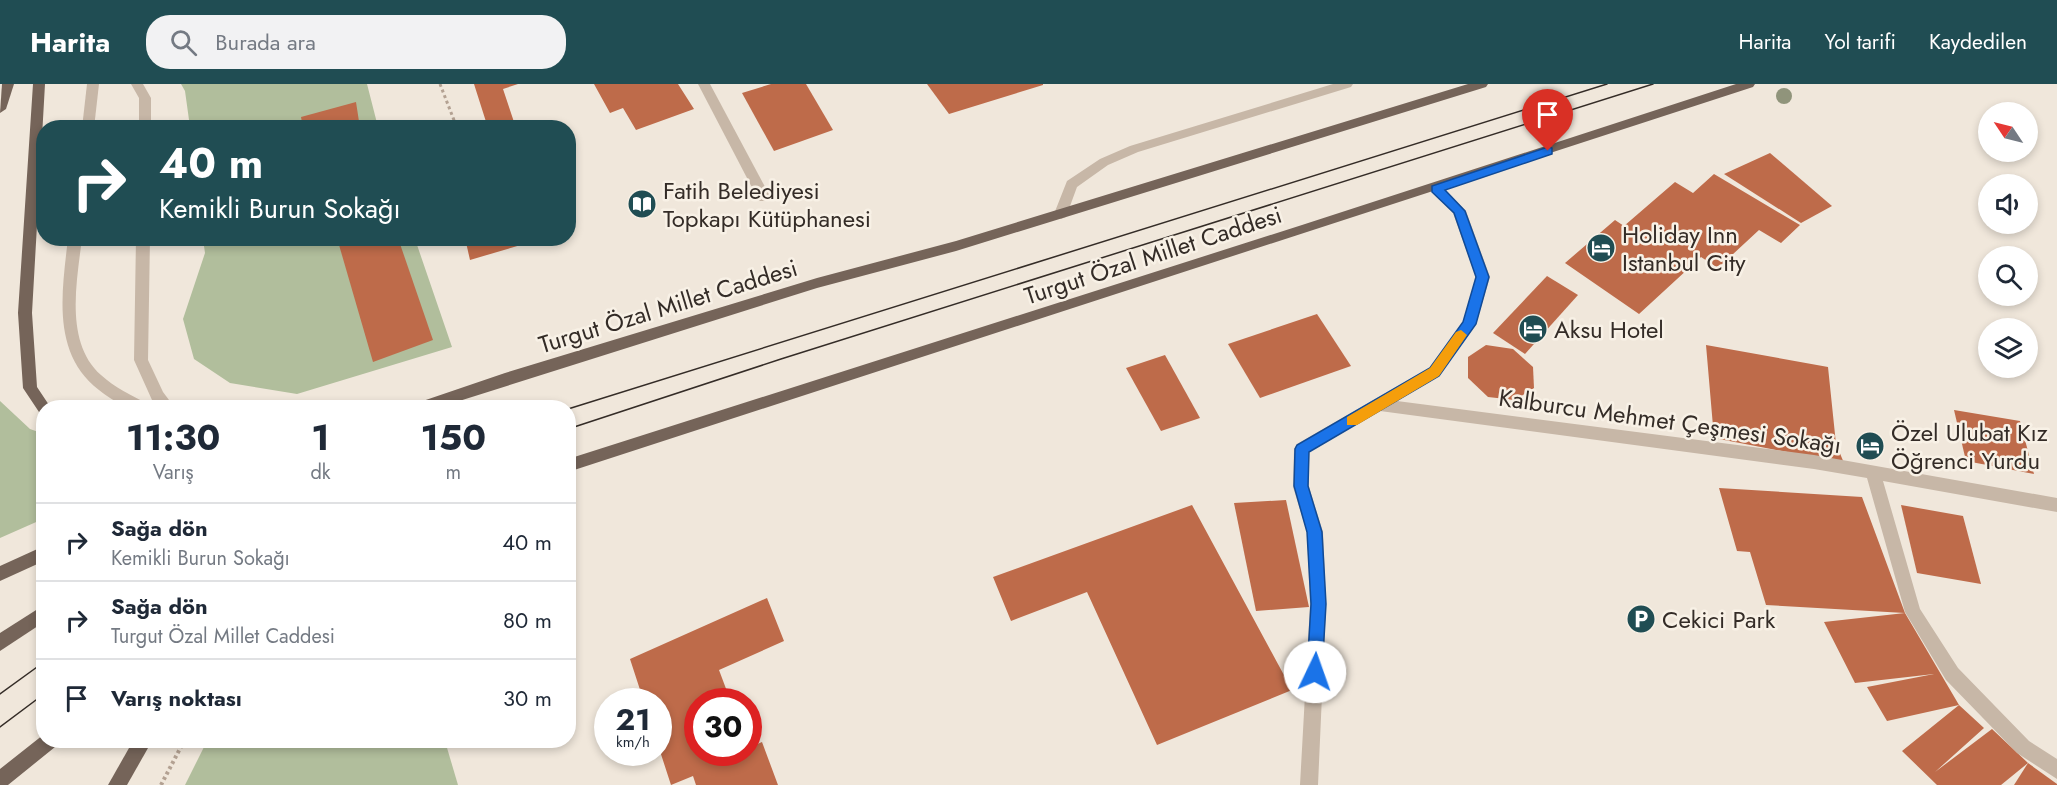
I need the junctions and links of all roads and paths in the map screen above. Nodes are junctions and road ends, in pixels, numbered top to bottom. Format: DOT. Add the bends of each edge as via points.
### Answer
graph roads {
  1 [pos="8,84"];
  2 [pos="39,84"];
  3 [pos="93,84"];
  4 [pos="137,84"];
  5 [pos="440,84"];
  6 [pos="704,84"];
  7 [pos="1347,84"];
  8 [pos="1482,84"];
  9 [pos="1749,84"];
  10 [pos="0,109"];
  11 [pos="37,120"];
  12 [pos="89,120"];
  13 [pos="145,120"];
  14 [pos="454,120"];
  15 [pos="36,133"];
  16 [pos="1436,189"];
  17 [pos="764,198"];
  18 [pos="1061,214"];
  19 [pos="74,246"];
  20 [pos="143,246"];
  21 [pos="38,400"];
  22 [pos="127,400"];
  23 [pos="161,400"];
  24 [pos="441,400"];
  25 [pos="1382,405"];
  26 [pos="576,463"];
  27 [pos="1873,472"];
  28 [pos="2057,505"];
  29 [pos="36,557"];
  30 [pos="0,574"];
  31 [pos="36,618"];
  32 [pos="0,643"];
  33 [pos="40,748"];
  34 [pos="139,748"];
  35 [pos="180,748"];
  36 [pos="2057,770"];
  37 [pos="0,780"];
  38 [pos="117,785"];
  39 [pos="161,785"];
  40 [pos="1309,785"];
  1 -- 10 [label="main road"];
  2 -- 11 [label="main road"];
  3 -- 12 [label="street"];
  4 -- 13 [label="street" via="145,98"];
  5 -- 14 [label="path"];
  6 -- 17 [label="street"];
  7 -- 18 [label="street" via="1134,149 1104,162 1072,184"];
  8 -- 18 [label="main road, Turgut Özal Millet Caddesi"];
  9 -- 16 [label="main road, Turgut Özal Millet Caddesi"];
  15 -- 21 [label="main road" via="25,313 30,388"];
  16 -- 25 [label="street" via="1459,211 1483,277 1469,324 1434,372"];
  16 -- 26 [label="main road, Turgut Özal Millet Caddesi"];
  18 -- 24 [label="main road, Turgut Özal Millet Caddesi" via="818,283"];
  19 -- 22 [label="street" via="67,308 77,357 102,388"];
  20 -- 23 [label="street" via="141,360"];
  25 -- 27 [label="street, Kalburcu Mehmet Çeşmesi Sokağı"];
  25 -- 40 [label="street" via="1302,449 1301,486 1315,532 1318,604"];
  27 -- 28 [label="street, Kalburcu Mehmet Çeşmesi Sokağı"];
  27 -- 36 [label="street" via="1912,612 1952,674 2023,747"];
  29 -- 30 [label="main road"];
  31 -- 32 [label="main road"];
  33 -- 37 [label="main road"];
  34 -- 38 [label="main road"];
  35 -- 39 [label="path"];
}
